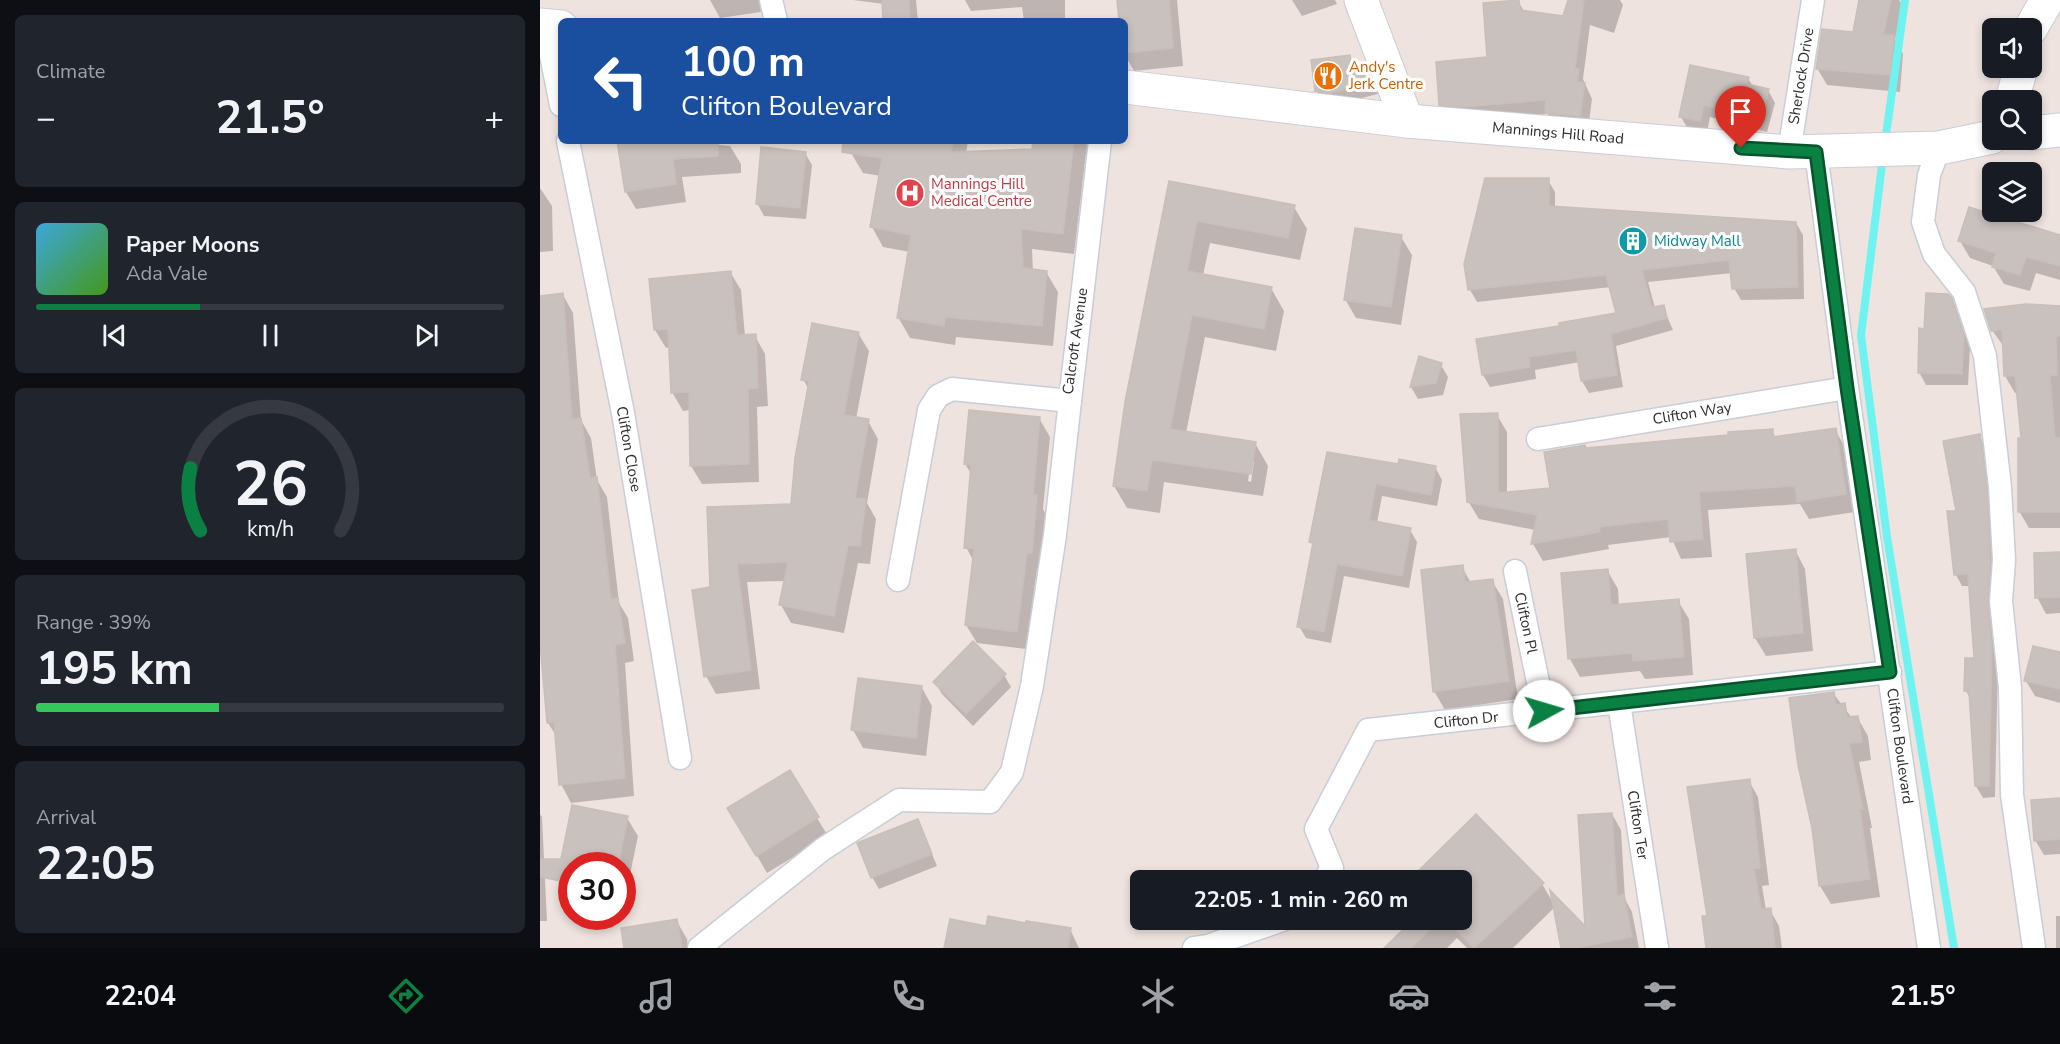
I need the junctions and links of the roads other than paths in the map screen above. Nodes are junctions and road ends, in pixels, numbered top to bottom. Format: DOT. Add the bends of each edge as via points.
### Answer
graph roads {
  1 [pos="771,0"];
  2 [pos="1361,0"];
  3 [pos="1813,0"];
  4 [pos="2047,0"];
  5 [pos="775,18"];
  6 [pos="2037,18"];
  7 [pos="549,26"];
  8 [pos="558,85"];
  9 [pos="1128,87"];
  10 [pos="1407,121"];
  11 [pos="2060,130"];
  12 [pos="2042,132"];
  13 [pos="1982,139"];
  14 [pos="569,144"];
  15 [pos="1100,144"];
  16 [pos="1939,148"];
  17 [pos="1814,152"];
  18 [pos="1847,388"];
  19 [pos="1070,401"];
  20 [pos="1538,439"];
  21 [pos="1515,571"];
  22 [pos="898,580"];
  23 [pos="1890,672"];
  24 [pos="1619,703"];
  25 [pos="1544,711"];
  26 [pos="680,758"];
  27 [pos="1331,870"];
  28 [pos="1254,930"];
  29 [pos="699,948"];
  30 [pos="1194,948"];
  31 [pos="1657,948"];
  32 [pos="1929,948"];
  33 [pos="2034,948"];
  1 -- 5 [label="street"];
  2 -- 10 [label="main road"];
  3 -- 17 [label="street, Sherlock Drive"];
  4 -- 6 [label="main road"];
  7 -- 8 [label="street"];
  9 -- 10 [label="main road, Mannings Hill Road"];
  10 -- 17 [label="main road, Mannings Hill Road"];
  11 -- 12 [label="main road"];
  13 -- 16 [label="main road, Mannings Hill Road"];
  14 -- 26 [label="street, Clifton Close" via="623,412"];
  15 -- 19 [label="street, Calcroft Avenue"];
  16 -- 17 [label="main road, Mannings Hill Road"];
  16 -- 33 [label="street" via="1929,175 1923,222 1934,254 1964,292 1985,356 2000,488 2004,560 2001,600 2010,688 2012,795"];
  17 -- 18 [label="street, Clifton Boulevard"];
  18 -- 20 [label="street, Clifton Way"];
  18 -- 23 [label="street, Clifton Boulevard"];
  19 -- 22 [label="street, Calcroft Avenue" via="952,389 938,396 928,410"];
  19 -- 29 [label="street" via="1032,686 1012,772 990,802 899,800 823,849"];
  21 -- 25 [label="street, Clifton Pl"];
  23 -- 24 [label="street, Clifton Dr"];
  23 -- 32 [label="street, Clifton Boulevard"];
  24 -- 25 [label="street, Clifton Dr"];
  24 -- 31 [label="street, Clifton Ter"];
  25 -- 27 [label="street, Clifton Dr" via="1368,730 1316,829"];
  28 -- 30 [label="street"];
}
